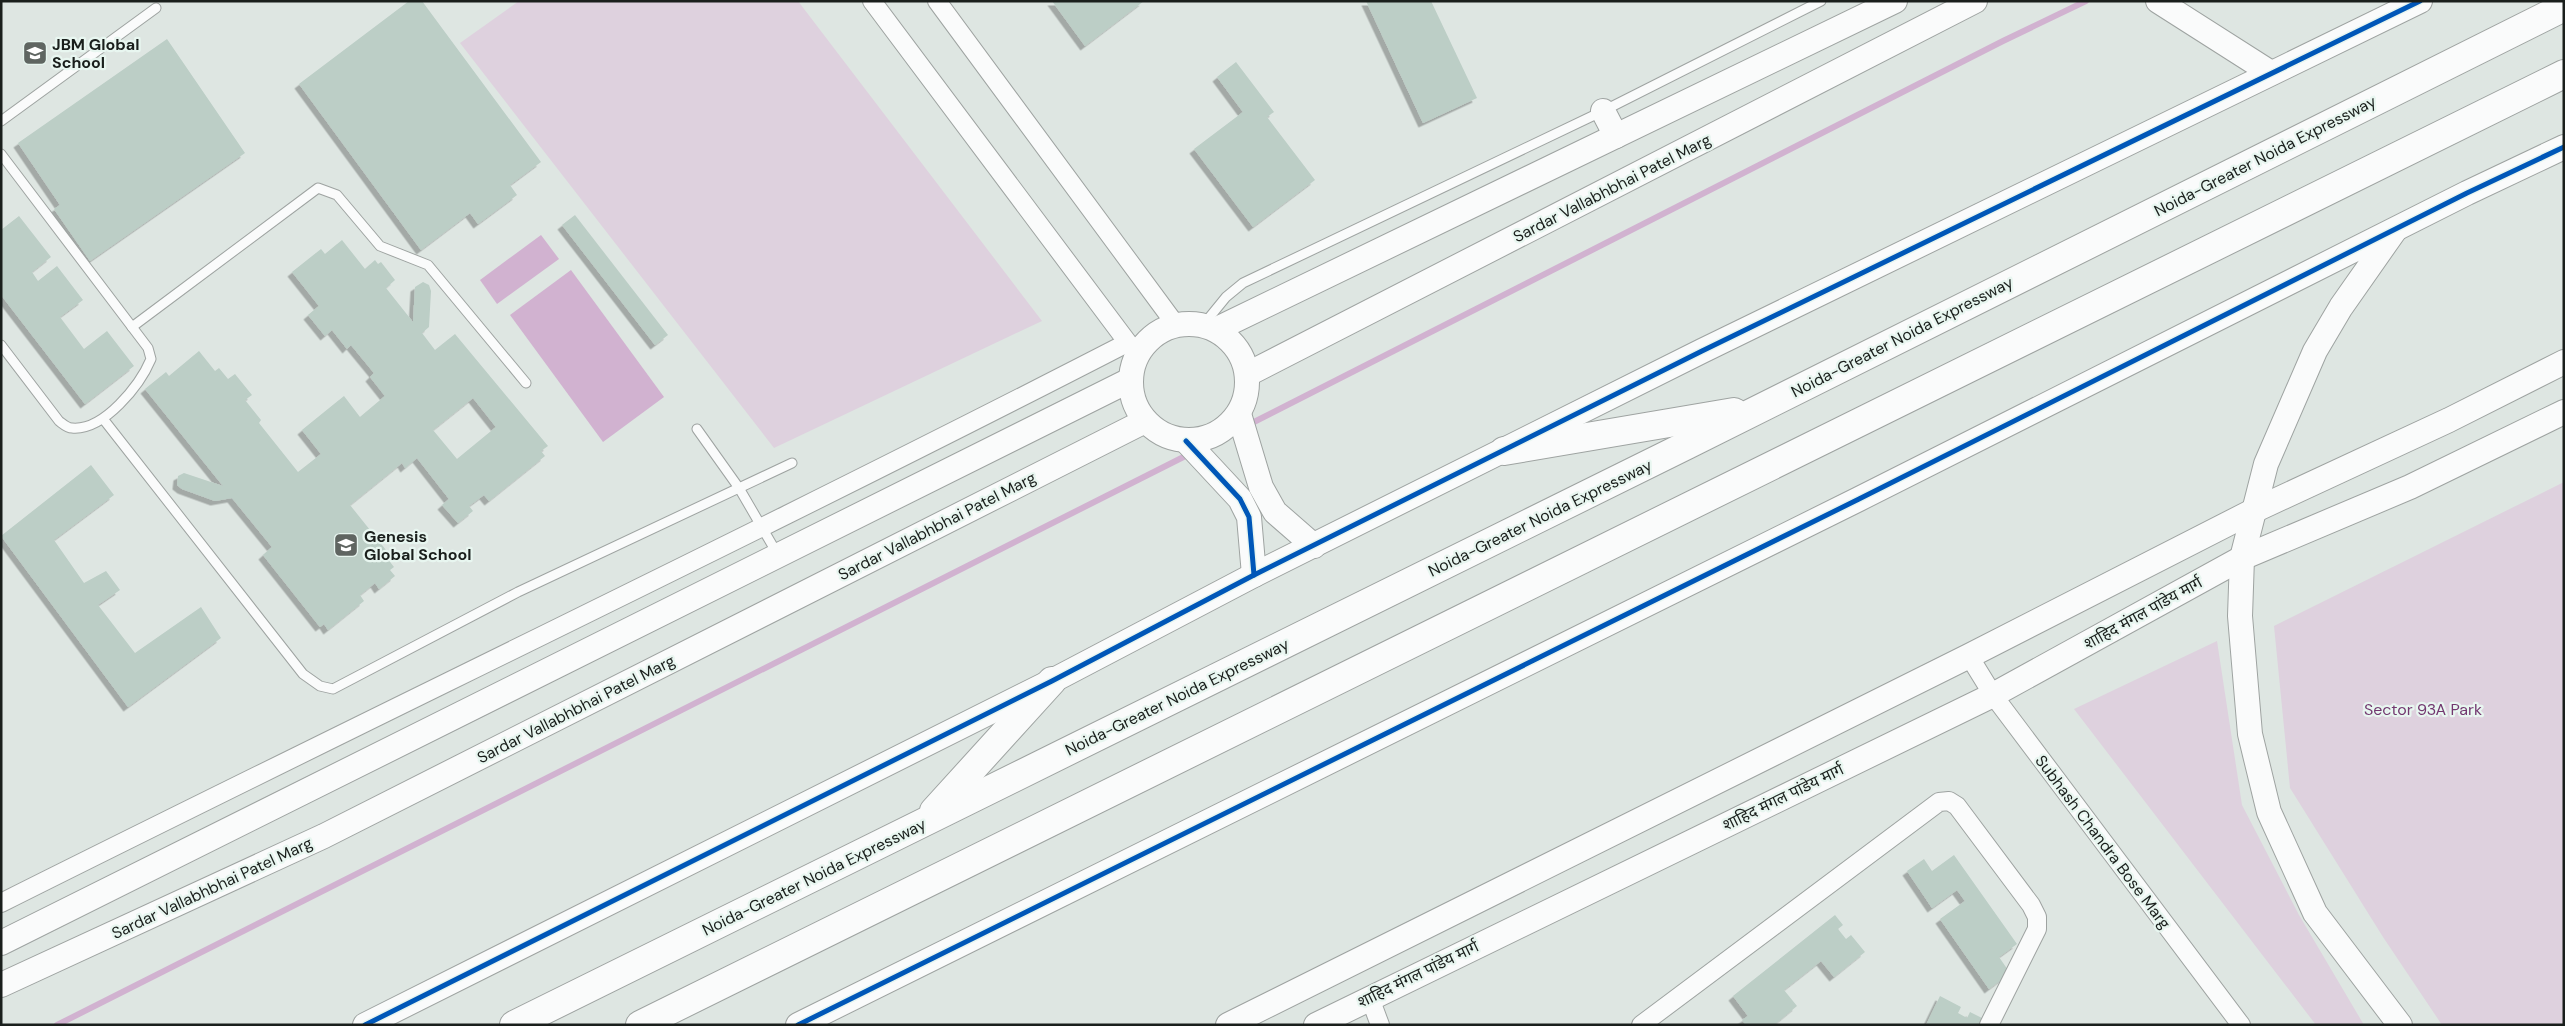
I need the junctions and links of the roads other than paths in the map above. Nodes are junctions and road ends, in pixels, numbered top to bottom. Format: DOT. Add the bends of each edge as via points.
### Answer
graph roads {
  1 [pos="872,1"];
  2 [pos="937,1"];
  3 [pos="1821,1"];
  4 [pos="1895,1"];
  5 [pos="1975,1"];
  6 [pos="2158,1"];
  7 [pos="2420,1"];
  8 [pos="2564,7"];
  9 [pos="156,8"];
  10 [pos="2271,73"];
  11 [pos="2564,74"];
  12 [pos="1602,111"];
  13 [pos="1,121"];
  14 [pos="1616,136"];
  15 [pos="2564,147"];
  16 [pos="1,154"];
  17 [pos="2396,229"];
  18 [pos="1176,325"];
  19 [pos="132,326"];
  20 [pos="1210,327"];
  21 [pos="1,345"];
  22 [pos="1132,349"];
  23 [pos="2564,362"];
  24 [pos="1248,374"];
  25 [pos="1130,380"];
  26 [pos="526,383"];
  27 [pos="1763,407"];
  28 [pos="2564,412"];
  29 [pos="1239,414"];
  30 [pos="104,420"];
  31 [pos="1145,421"];
  32 [pos="697,430"];
  33 [pos="1186,441"];
  34 [pos="1504,451"];
  35 [pos="792,463"];
  36 [pos="739,488"];
  37 [pos="2253,511"];
  38 [pos="761,527"];
  39 [pos="1314,546"];
  40 [pos="778,555"];
  41 [pos="2242,558"];
  42 [pos="1254,575"];
  43 [pos="1969,656"];
  44 [pos="1052,681"];
  45 [pos="1993,696"];
  46 [pos="922,823"];
  47 [pos="1,903"];
  48 [pos="1,943"];
  49 [pos="1,986"];
  50 [pos="1370,998"];
  51 [pos="1331,1021"];
  52 [pos="365,1025"];
  53 [pos="514,1025"];
  54 [pos="640,1025"];
  55 [pos="798,1025"];
  56 [pos="1228,1025"];
  57 [pos="1380,1025"];
  58 [pos="1641,1025"];
  59 [pos="1990,1025"];
  60 [pos="2241,1025"];
  61 [pos="2400,1025"];
  1 -- 22 [label="street"];
  2 -- 18 [label="street"];
  3 -- 12 [label="lane"];
  4 -- 14 [label="street"];
  5 -- 24 [label="street, Sardar Vallabhbhai Patel Marg"];
  6 -- 10 [label="street"];
  7 -- 10 [label="street"];
  8 -- 27 [label="highway, Noida-Greater Noida Expressway"];
  9 -- 13 [label="lane"];
  10 -- 34 [label="street"];
  11 -- 54 [label="highway"];
  12 -- 14 [label="street"];
  12 -- 20 [label="lane" via="1242,283 1226,297"];
  14 -- 20 [label="street"];
  15 -- 17 [label="street"];
  16 -- 19 [label="lane"];
  17 -- 37 [label="street" via="2315,351 2266,464"];
  17 -- 55 [label="street"];
  18 -- 20 [label="street" via="1190,323"];
  18 -- 22 [label="street" via="1152,335"];
  19 -- 26 [label="lane" via="318,188 337,195 380,246 428,265"];
  19 -- 30 [label="lane" via="148,348 151,359 139,380"];
  20 -- 24 [label="street" via="1238,348"];
  21 -- 30 [label="lane" via="59,421 70,429 84,428"];
  22 -- 25 [label="street"];
  22 -- 38 [label="street"];
  23 -- 37 [label="street" via="2449,420"];
  24 -- 29 [label="street" via="1247,395"];
  25 -- 31 [label="street" via="1134,402"];
  25 -- 40 [label="street"];
  27 -- 34 [label="highway"];
  27 -- 46 [label="highway, Noida-Greater Noida Expressway"];
  28 -- 41 [label="street, शाहिद मंगल पांडेय मार्ग" via="2410,487"];
  29 -- 33 [label="street" via="1218,432 1206,438"];
  29 -- 39 [label="street" via="1261,487 1275,512"];
  30 -- 36 [label="lane" via="303,674 320,686 333,689 518,592"];
  31 -- 33 [label="street" via="1163,435"];
  31 -- 49 [label="street, Sardar Vallabhbhai Patel Marg" via="324,836"];
  32 -- 36 [label="lane"];
  33 -- 42 [label="street" via="1240,499 1250,524"];
  34 -- 39 [label="street"];
  35 -- 36 [label="lane"];
  36 -- 38 [label="lane"];
  37 -- 41 [label="street"];
  37 -- 43 [label="street"];
  38 -- 40 [label="lane"];
  38 -- 47 [label="street"];
  39 -- 42 [label="street"];
  40 -- 48 [label="street"];
  41 -- 45 [label="street, शाहिद मंगल पांडेय मार्ग"];
  41 -- 61 [label="street" via="2240,616 2250,734 2269,812 2315,913"];
  42 -- 44 [label="street"];
  43 -- 45 [label="street, Subhash Chandra Bose Marg"];
  43 -- 56 [label="street"];
  44 -- 46 [label="highway"];
  44 -- 52 [label="street"];
  45 -- 50 [label="street, शाहिद मंगल पांडेय मार्ग"];
  45 -- 60 [label="street, Subhash Chandra Bose Marg"];
  46 -- 53 [label="highway, Noida-Greater Noida Expressway"];
  50 -- 51 [label="street, शाहिद मंगल पांडेय मार्ग"];
  50 -- 57 [label="street"];
  58 -- 59 [label="street" via="1939,802 1957,806 2037,917 2037,929"];
}
